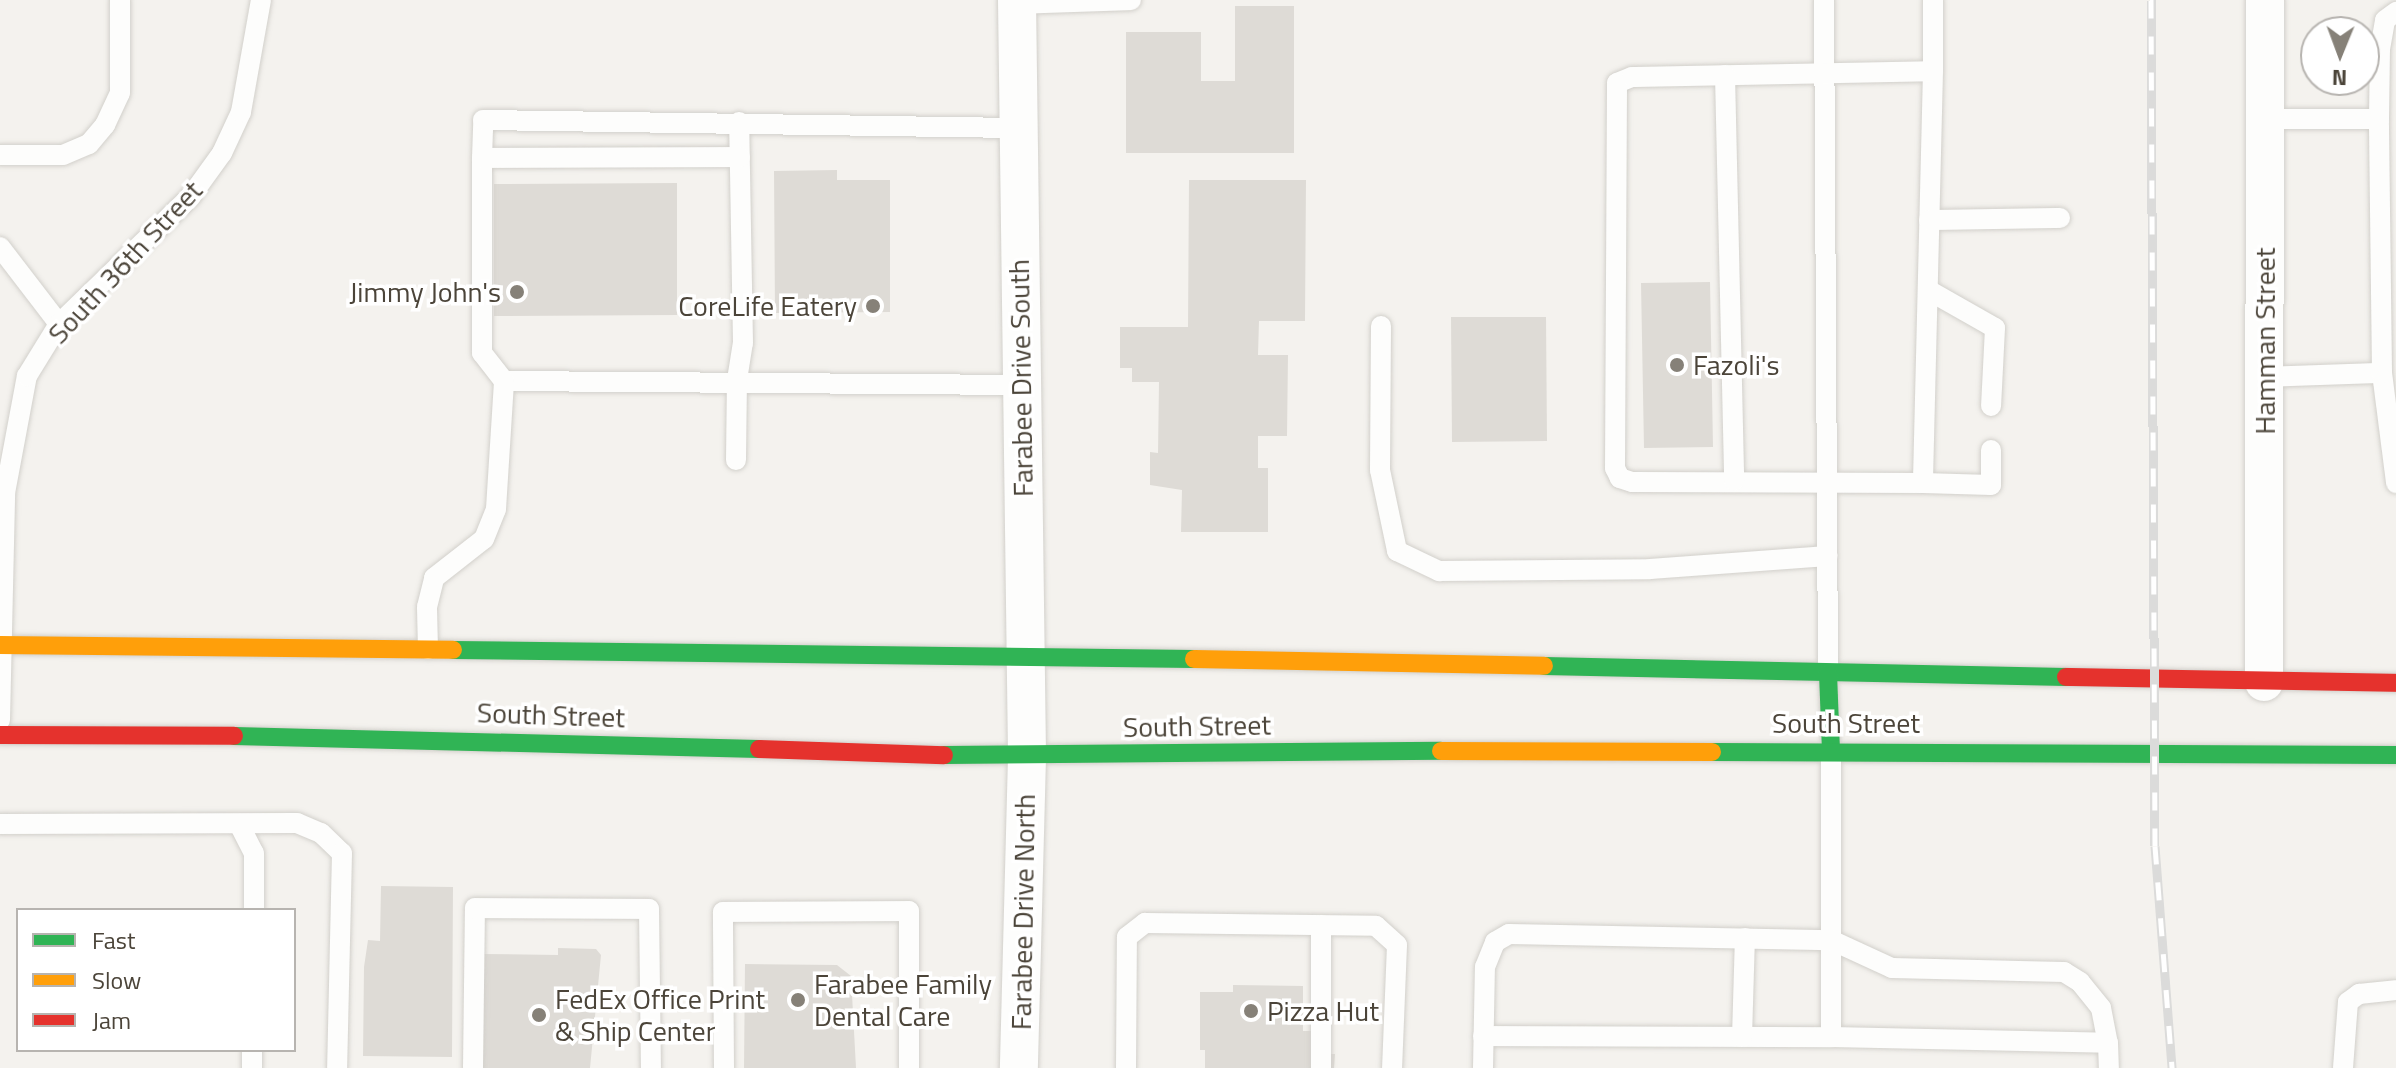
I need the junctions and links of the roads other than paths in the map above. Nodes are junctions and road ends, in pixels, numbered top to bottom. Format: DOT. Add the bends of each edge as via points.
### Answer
graph roads {
  1 [pos="120,0"];
  2 [pos="261,0"];
  3 [pos="1131,0"];
  4 [pos="1824,0"];
  5 [pos="1933,0"];
  6 [pos="2265,0"];
  7 [pos="1017,2"];
  8 [pos="2396,12"];
  9 [pos="1933,71"];
  10 [pos="1824,72"];
  11 [pos="1725,75"];
  12 [pos="2266,119"];
  13 [pos="2379,119"];
  14 [pos="739,122"];
  15 [pos="1018,128"];
  16 [pos="0,155"];
  17 [pos="740,157"];
  18 [pos="482,158"];
  19 [pos="2060,218"];
  20 [pos="1929,220"];
  21 [pos="0,247"];
  22 [pos="1928,290"];
  23 [pos="59,324"];
  24 [pos="1381,326"];
  25 [pos="2382,373"];
  26 [pos="2265,377"];
  27 [pos="737,380"];
  28 [pos="504,381"];
  29 [pos="1021,385"];
  30 [pos="1991,406"];
  31 [pos="1991,450"];
  32 [pos="736,460"];
  33 [pos="1734,481"];
  34 [pos="1827,481"];
  35 [pos="1923,483"];
  36 [pos="2396,483"];
  37 [pos="1828,556"];
  38 [pos="1,645"];
  39 [pos="428,649"];
  40 [pos="1024,656"];
  41 [pos="1828,673"];
  42 [pos="2264,682"];
  43 [pos="2396,683"];
  44 [pos="0,720"];
  45 [pos="0,735"];
  46 [pos="1831,751"];
  47 [pos="2396,755"];
  48 [pos="1027,757"];
  49 [pos="0,824"];
  50 [pos="240,826"];
  51 [pos="254,908"];
  52 [pos="1321,925"];
  53 [pos="1745,938"];
  54 [pos="1831,940"];
  55 [pos="2396,990"];
  56 [pos="1483,1036"];
  57 [pos="1742,1037"];
  58 [pos="1831,1037"];
  59 [pos="2108,1043"];
  60 [pos="337,1068"];
  61 [pos="473,1068"];
  62 [pos="651,1068"];
  63 [pos="724,1068"];
  64 [pos="909,1068"];
  65 [pos="1019,1068"];
  66 [pos="1126,1068"];
  67 [pos="1321,1068"];
  68 [pos="1392,1068"];
  69 [pos="1483,1068"];
  70 [pos="2109,1068"];
  71 [pos="2343,1068"];
  1 -- 16 [label="lane" via="120,93 105,125 89,144 63,155"];
  2 -- 23 [label="lane, South 36th Street" via="241,112 222,153 191,196"];
  3 -- 7 [label="lane"];
  4 -- 10 [label="lane"];
  5 -- 9 [label="lane"];
  6 -- 12 [label="street, Hamman Street"];
  7 -- 15 [label="street, Farabee Drive South"];
  8 -- 13 [label="lane" via="2385,20 2380,49"];
  9 -- 10 [label="lane"];
  9 -- 20 [label="lane"];
  10 -- 11 [label="lane"];
  10 -- 34 [label="lane"];
  11 -- 33 [label="lane"];
  11 -- 33 [label="lane" via="1632,77 1617,83 1613,96 1615,468 1620,478 1632,482"];
  12 -- 13 [label="lane"];
  12 -- 26 [label="street, Hamman Street"];
  13 -- 25 [label="lane"];
  14 -- 15 [label="lane"];
  14 -- 17 [label="lane"];
  14 -- 18 [label="lane" via="483,120"];
  15 -- 29 [label="street, Farabee Drive South"];
  17 -- 18 [label="lane"];
  17 -- 27 [label="lane" via="743,343"];
  18 -- 28 [label="lane" via="482,353"];
  19 -- 20 [label="lane"];
  20 -- 22 [label="lane"];
  21 -- 23 [label="lane"];
  22 -- 30 [label="lane" via="1995,328"];
  22 -- 35 [label="lane"];
  23 -- 38 [label="lane, South 36th Street" via="27,376 12,437 5,493"];
  24 -- 37 [label="lane" via="1380,470 1397,551 1439,571 1650,569"];
  25 -- 26 [label="lane"];
  25 -- 36 [label="lane"];
  26 -- 42 [label="street, Hamman Street"];
  27 -- 28 [label="lane"];
  27 -- 29 [label="lane"];
  27 -- 32 [label="lane"];
  28 -- 39 [label="lane" via="496,509 484,539 434,578 427,607"];
  29 -- 40 [label="street, Farabee Drive South"];
  31 -- 35 [label="lane" via="1991,485"];
  33 -- 34 [label="lane"];
  34 -- 35 [label="lane"];
  34 -- 37 [label="lane"];
  37 -- 41 [label="lane"];
  38 -- 39 [label="main road, South Street"];
  38 -- 44 [label="lane, South 36th Street"];
  39 -- 40 [label="main road, South Street"];
  40 -- 41 [label="main road, South Street"];
  40 -- 48 [label="street, Farabee Drive South"];
  41 -- 42 [label="main road, South Street"];
  41 -- 46 [label="main road"];
  42 -- 43 [label="main road, South Street"];
  45 -- 48 [label="main road, South Street" via="350,737"];
  46 -- 47 [label="main road, South Street"];
  46 -- 48 [label="main road, South Street"];
  46 -- 54 [label="lane"];
  48 -- 65 [label="street, Farabee Drive North"];
  49 -- 50 [label="lane" via="186,821"];
  50 -- 51 [label="lane" via="254,853"];
  50 -- 60 [label="lane" via="297,823 321,833 342,853"];
  52 -- 66 [label="lane" via="1145,923 1127,937"];
  52 -- 67 [label="lane"];
  52 -- 68 [label="lane" via="1376,926 1397,945"];
  53 -- 54 [label="lane"];
  53 -- 56 [label="lane" via="1509,934 1495,942 1485,967"];
  53 -- 57 [label="lane"];
  54 -- 58 [label="lane"];
  54 -- 59 [label="lane" via="1892,968 2064,972 2101,1008"];
  55 -- 71 [label="lane" via="2359,994 2348,1002"];
  56 -- 57 [label="lane"];
  56 -- 69 [label="lane"];
  57 -- 58 [label="lane"];
  58 -- 59 [label="lane"];
  59 -- 70 [label="lane"];
  61 -- 62 [label="lane" via="475,908 522,908 649,909"];
  63 -- 64 [label="lane" via="723,912 909,911"];
}
